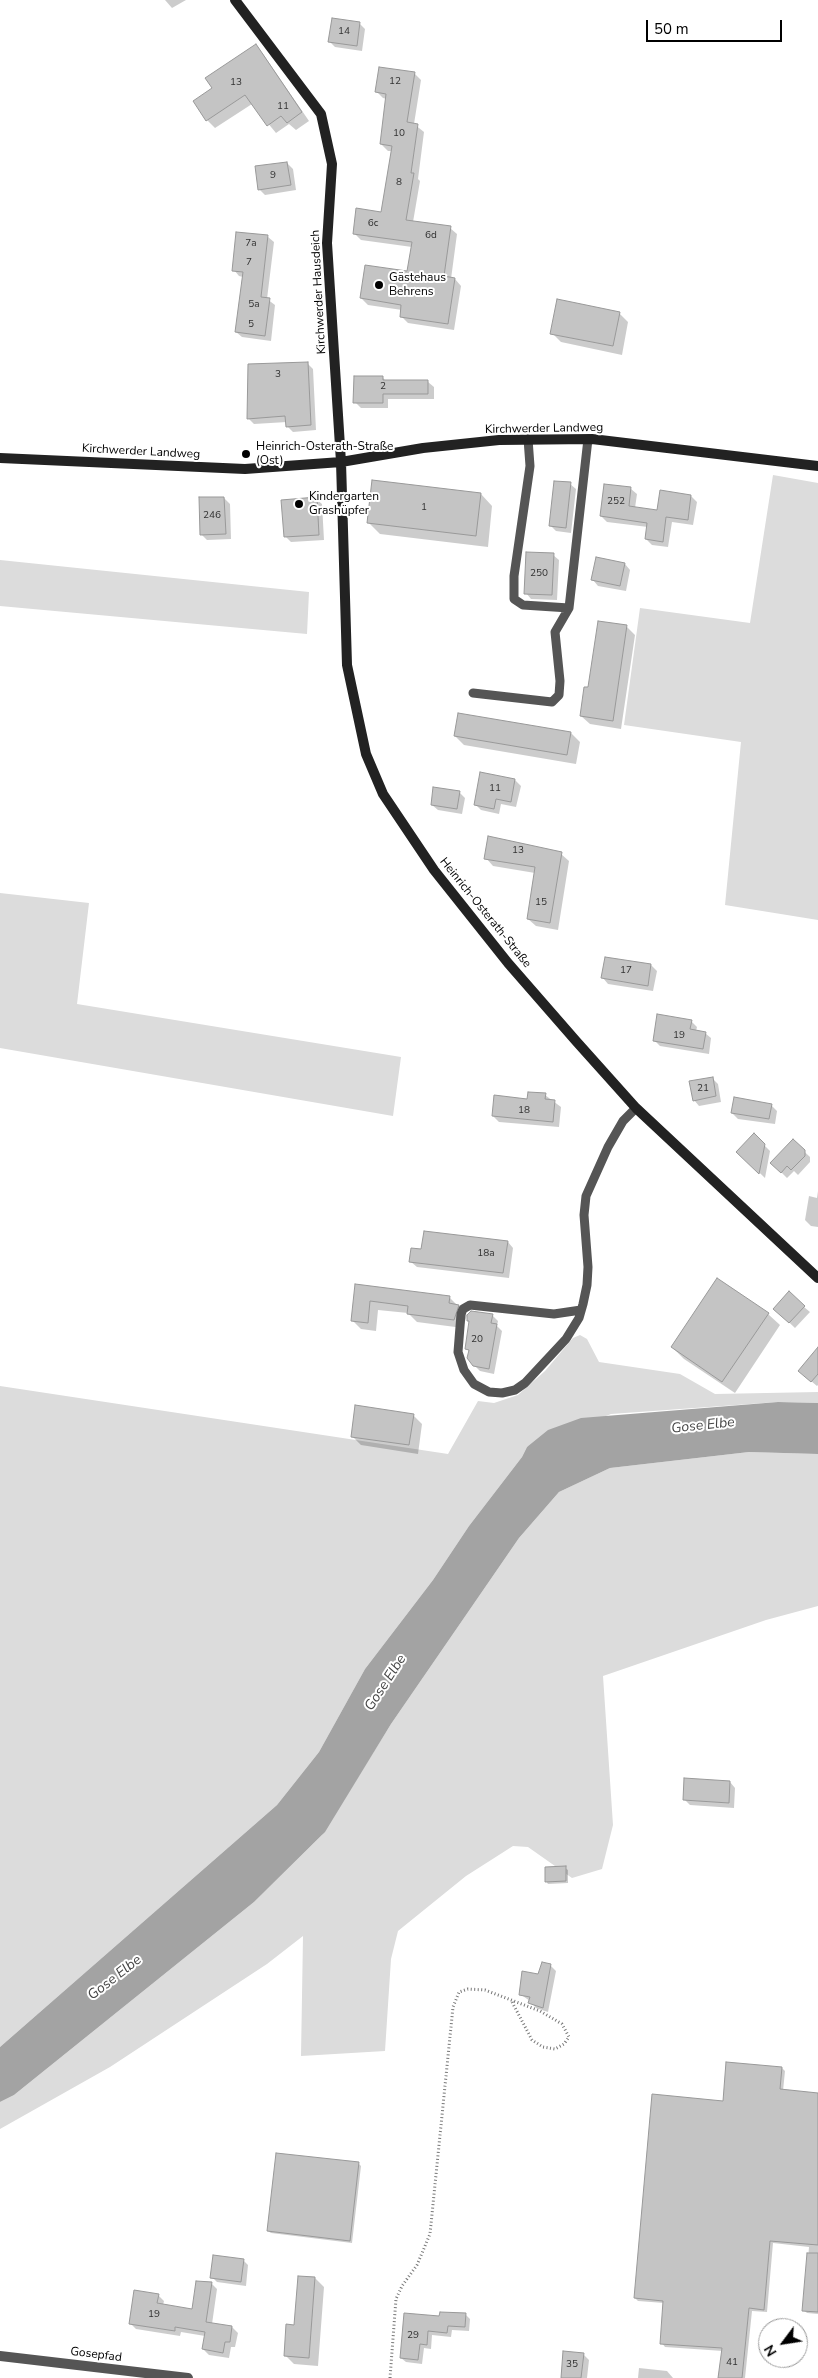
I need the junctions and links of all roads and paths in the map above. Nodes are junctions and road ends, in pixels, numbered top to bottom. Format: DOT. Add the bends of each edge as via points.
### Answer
graph roads {
  1 [pos="235,0"];
  2 [pos="528,439"];
  3 [pos="588,439"];
  4 [pos="0,458"];
  5 [pos="341,462"];
  6 [pos="818,466"];
  7 [pos="569,608"];
  8 [pos="473,693"];
  9 [pos="636,1108"];
  10 [pos="818,1278"];
  11 [pos="581,1310"];
  12 [pos="511,2000"];
  13 [pos="0,2356"];
  14 [pos="188,2378"];
  15 [pos="390,2378"];
  1 -- 5 [label="street, Kirchwerder Hausdeich" via="321,114 332,164 327,243"];
  2 -- 3 [label="street, Kirchwerder Landweg"];
  2 -- 5 [label="street, Kirchwerder Landweg" via="423,448"];
  2 -- 7 [label="lane" via="530,466 514,576 514,599 523,605"];
  3 -- 6 [label="street, Kirchwerder Landweg"];
  3 -- 7 [label="lane"];
  4 -- 5 [label="street, Kirchwerder Landweg" via="245,470"];
  5 -- 9 [label="street, Heinrich-Osterath-Straße" via="347,665 366,754 383,794 434,870 502,955"];
  7 -- 8 [label="lane" via="555,632 560,681 558,695 552,702"];
  9 -- 10 [label="street, Heinrich-Osterath-Straße"];
  9 -- 11 [label="lane" via="623,1121 608,1147 586,1196 584,1215 588,1267"];
  11 -- 11 [label="lane" via="566,1339 515,1390 489,1392 474,1384 464,1370 458,1352 463,1308 470,1305 554,1314"];
  12 -- 12 [label="path" via="562,2024 569,2037 564,2044 555,2049 543,2047 532,2040"];
  12 -- 15 [label="path" via="485,1990 468,1989 459,1992 453,2006 430,2234 417,2265 396,2299"];
  13 -- 14 [label="street, Gosepfad"];
}
